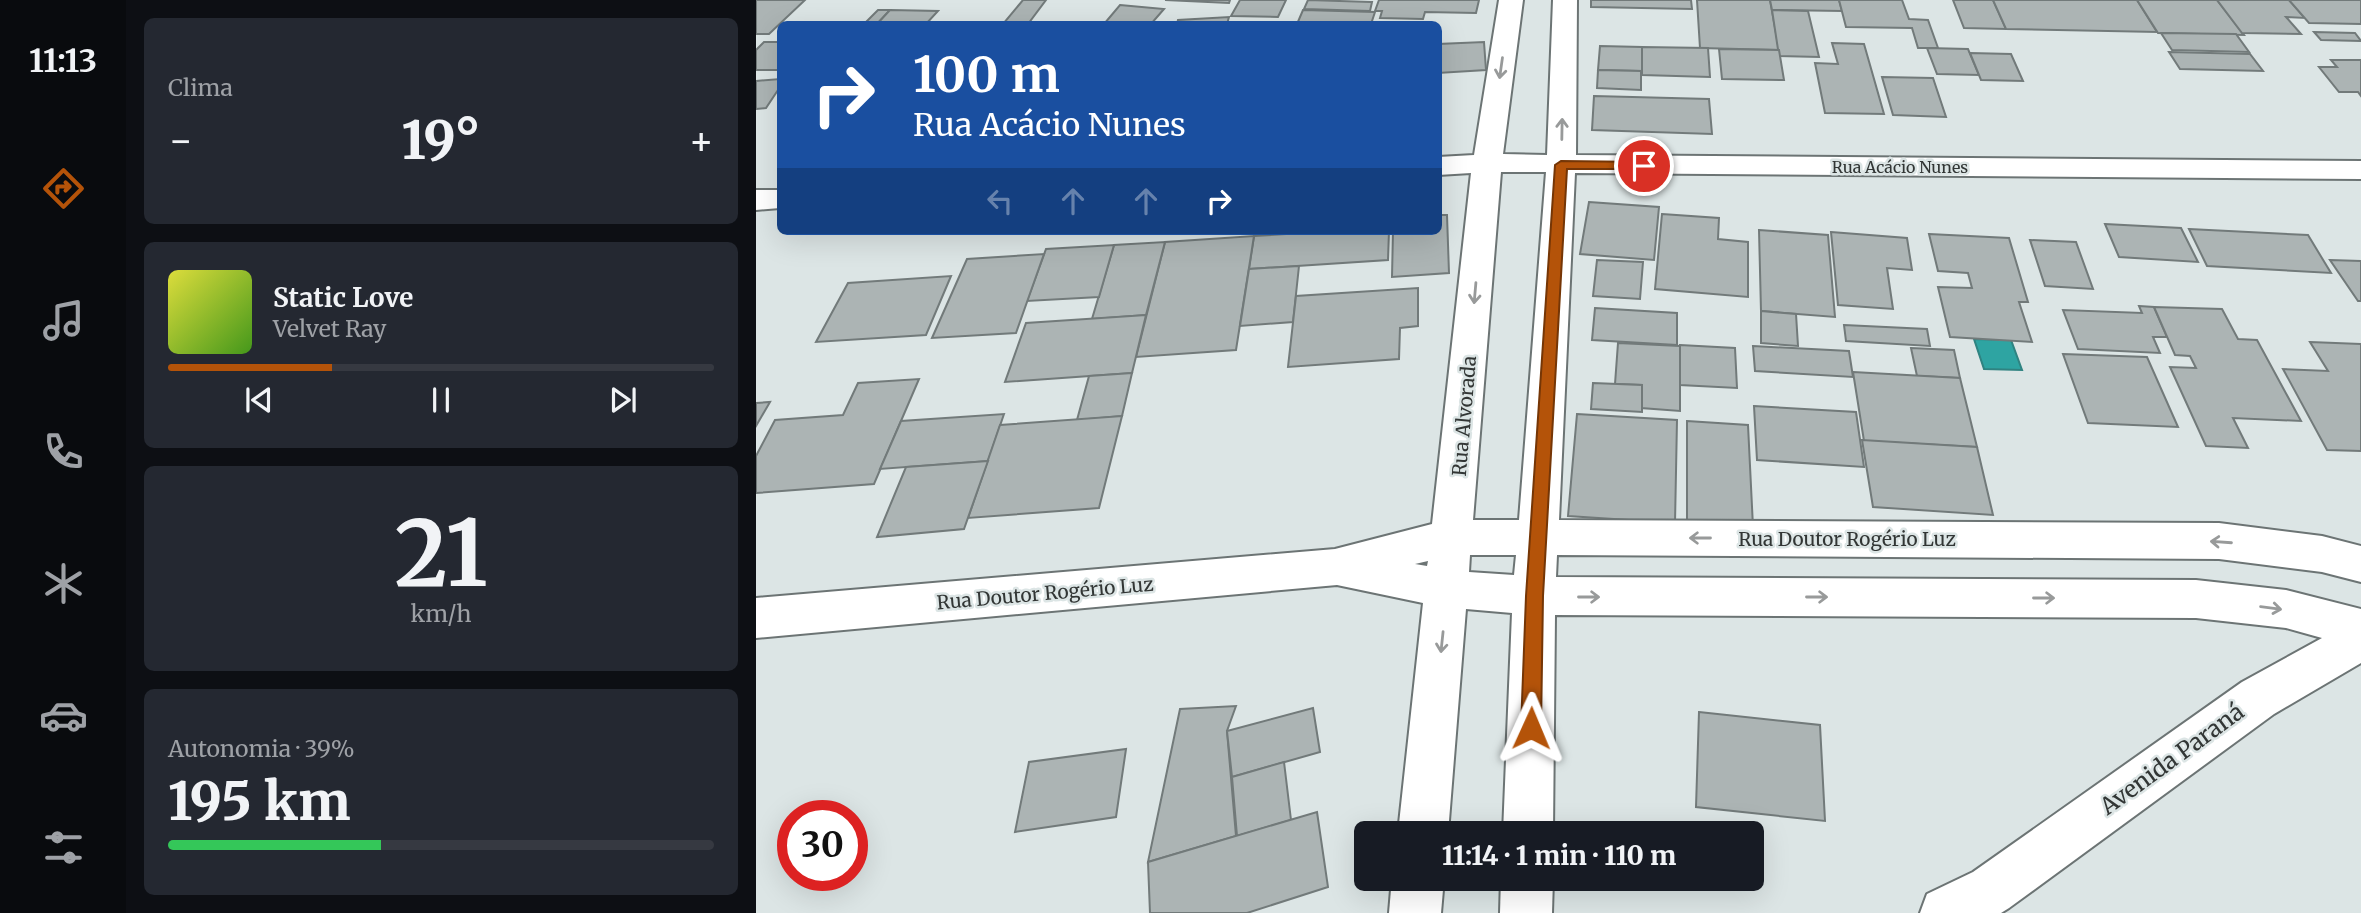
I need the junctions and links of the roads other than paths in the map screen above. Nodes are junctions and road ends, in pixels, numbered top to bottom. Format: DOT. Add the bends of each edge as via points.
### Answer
graph roads {
  1 [pos="1511,0"];
  2 [pos="1565,0"];
  3 [pos="1487,163"];
  4 [pos="1561,165"];
  5 [pos="1442,166"];
  6 [pos="2361,170"];
  7 [pos="777,199"];
  8 [pos="756,201"];
  9 [pos="1452,537"];
  10 [pos="1539,537"];
  11 [pos="2361,564"];
  12 [pos="1335,567"];
  13 [pos="1448,589"];
  14 [pos="1534,596"];
  15 [pos="756,618"];
  16 [pos="2361,629"];
  17 [pos="2361,640"];
  18 [pos="1424,821"];
  19 [pos="1528,821"];
  20 [pos="1417,891"];
  21 [pos="1527,891"];
  22 [pos="1969,905"];
  23 [pos="1415,913"];
  24 [pos="1527,913"];
  1 -- 3 [label="street, Rua Alvorada, one-way"];
  4 -- 2 [label="street, one-way"];
  3 -- 4 [label="street, Rua Acácio Nunes"];
  3 -- 5 [label="street, Rua Acácio Nunes"];
  3 -- 9 [label="street, Rua Alvorada, one-way"];
  4 -- 6 [label="street, Rua Acácio Nunes"];
  4 -- 10 [label="street"];
  7 -- 8 [label="street"];
  9 -- 10 [label="street, Rua Doutor Rogério Luz"];
  9 -- 12 [label="street, Rua Doutor Rogério Luz"];
  9 -- 13 [label="street, Rua Alvorada"];
  11 -- 10 [label="street, Rua Doutor Rogério Luz, one-way" via="2322,554 2219,541"];
  10 -- 14 [label="street"];
  12 -- 13 [label="street, Rua Doutor Rogério Luz"];
  12 -- 15 [label="street, Rua Doutor Rogério Luz"];
  13 -- 14 [label="street, Rua Doutor Rogério Luz"];
  13 -- 18 [label="street, Rua Alvorada, one-way"];
  14 -- 16 [label="street, Rua Doutor Rogério Luz, one-way" via="2196,599 2286,609"];
  14 -- 19 [label="street"];
  17 -- 22 [label="street, Avenida Paraná" via="2258,698"];
  20 -- 23 [label="street"];
  21 -- 24 [label="street"];
}
